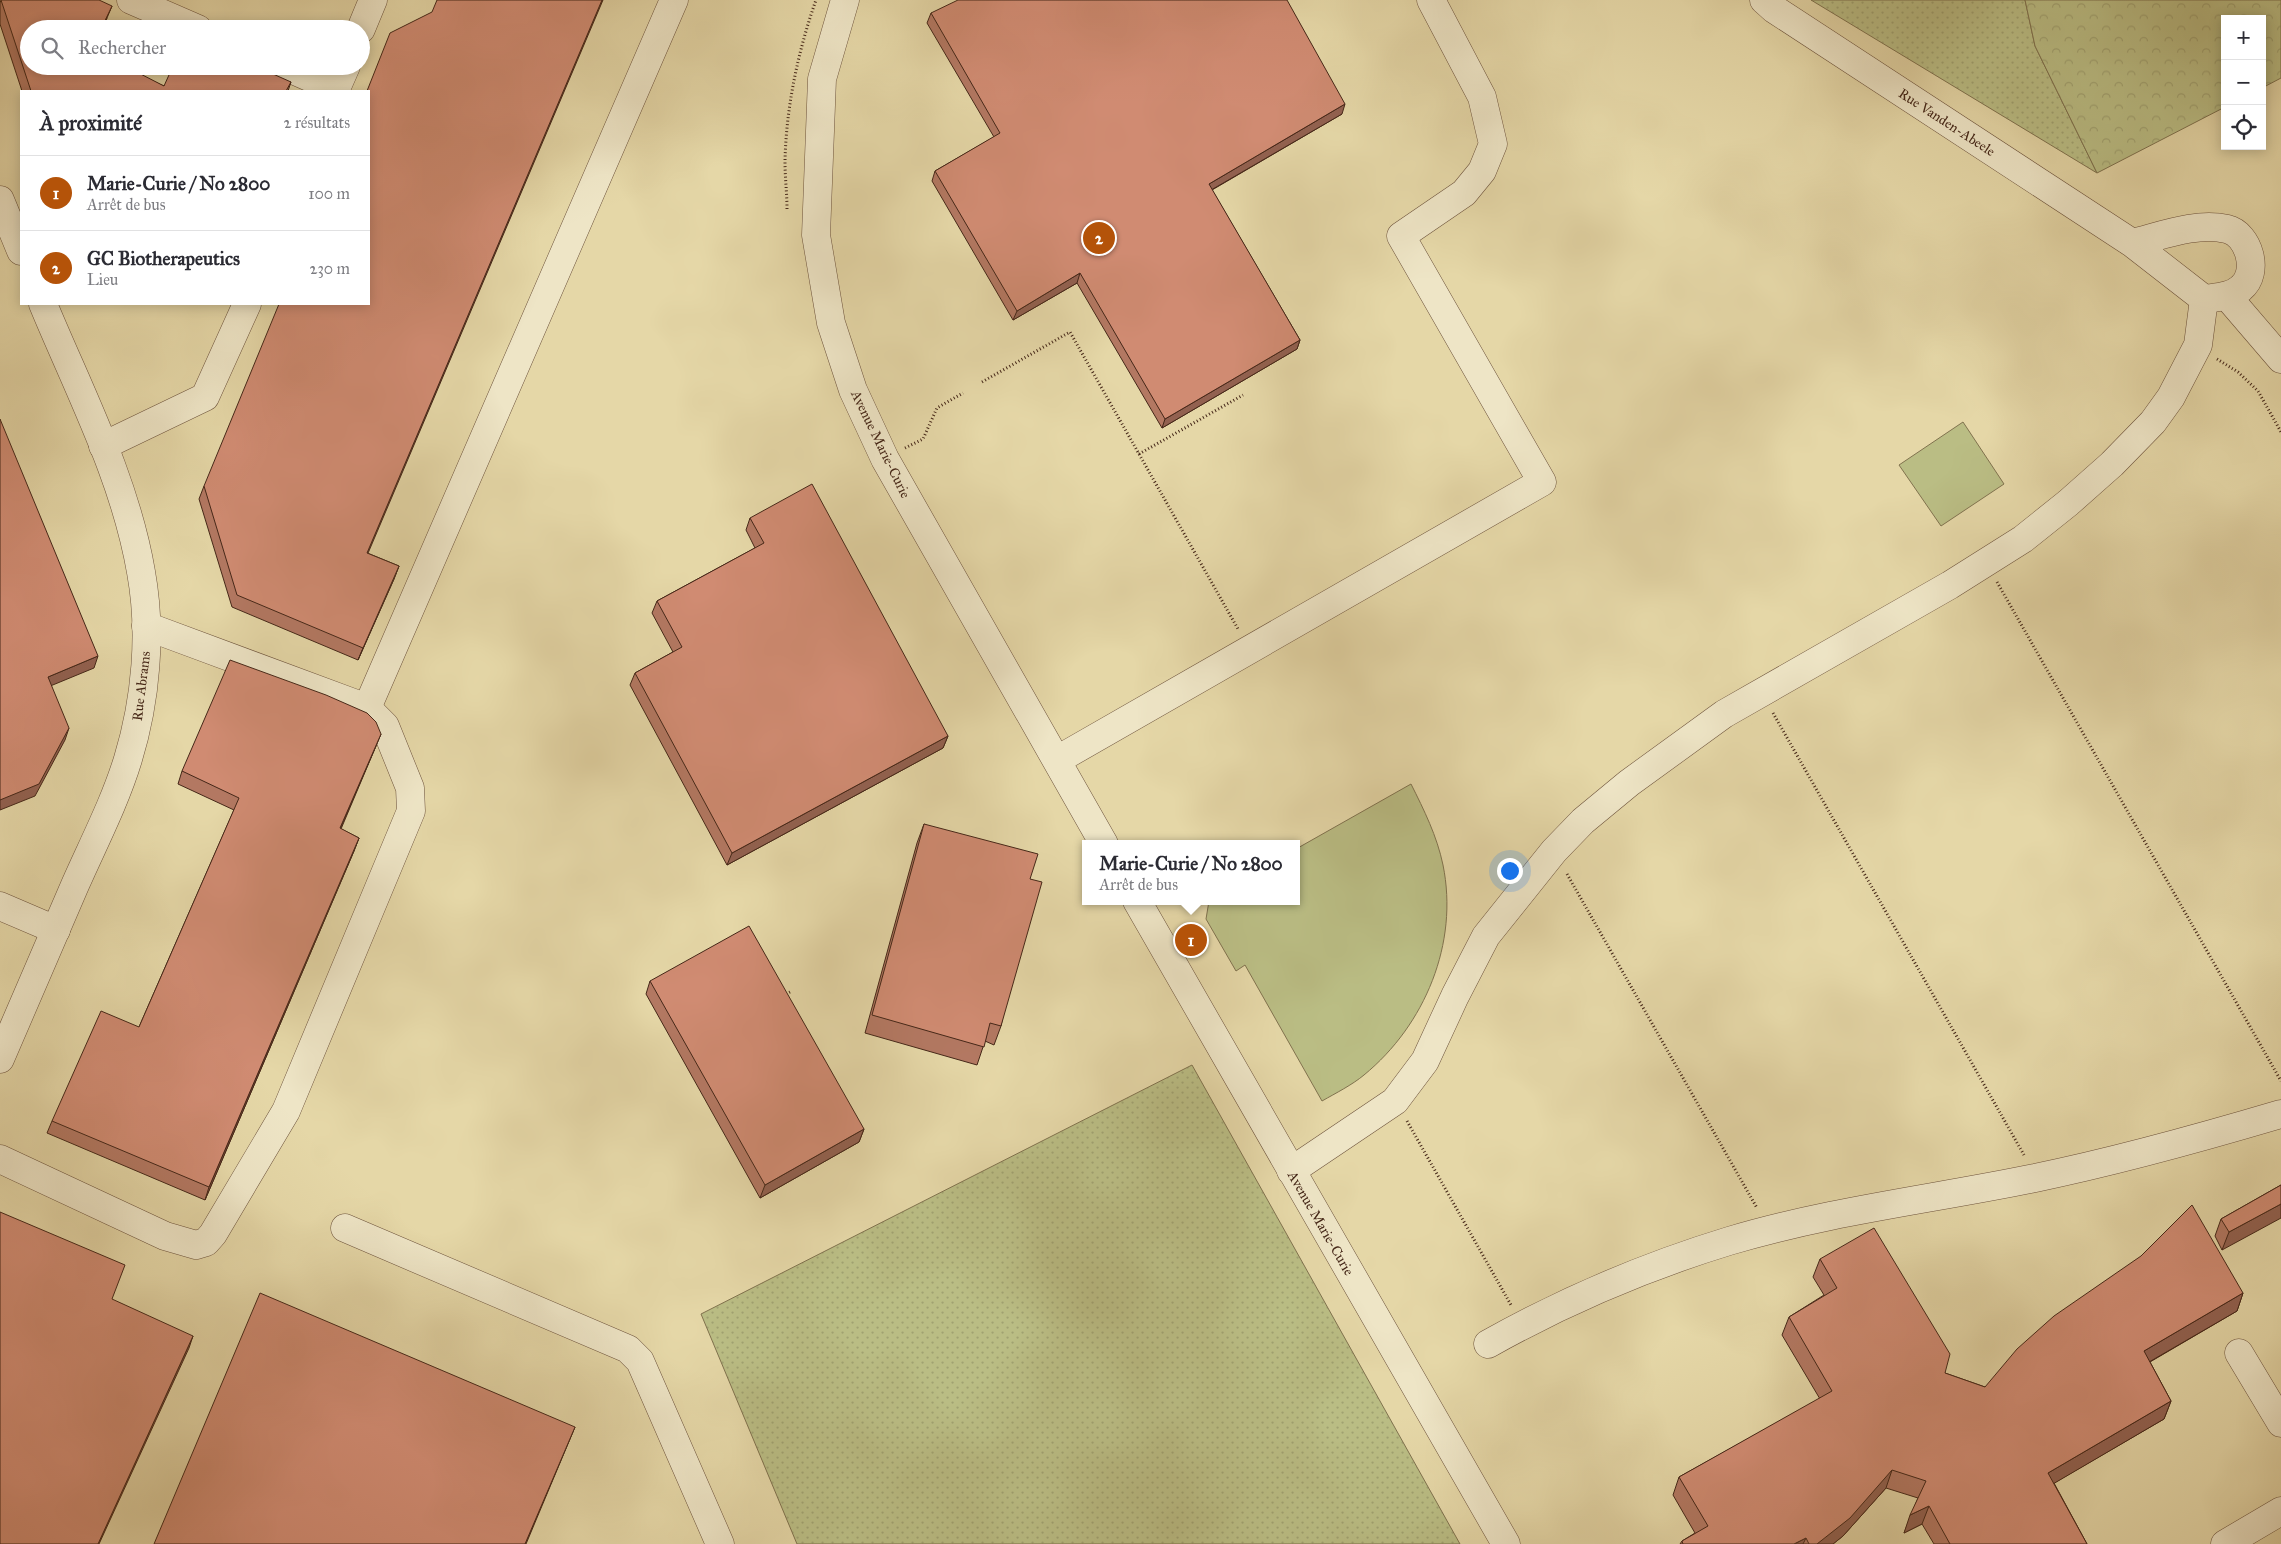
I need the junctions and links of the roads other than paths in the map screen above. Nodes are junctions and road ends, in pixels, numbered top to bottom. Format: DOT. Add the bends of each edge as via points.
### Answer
graph roads {
  1 [pos="131,0"];
  2 [pos="373,0"];
  3 [pos="674,0"];
  4 [pos="845,0"];
  5 [pos="1431,0"];
  6 [pos="1764,0"];
  7 [pos="177,20"];
  8 [pos="365,20"];
  9 [pos="315,75"];
  10 [pos="339,82"];
  11 [pos="0,200"];
  12 [pos="2132,243"];
  13 [pos="20,249"];
  14 [pos="2216,297"];
  15 [pos="43,305"];
  16 [pos="246,305"];
  17 [pos="2281,359"];
  18 [pos="103,446"];
  19 [pos="146,626"];
  20 [pos="367,708"];
  21 [pos="1057,760"];
  22 [pos="1102,840"];
  23 [pos="1139,905"];
  24 [pos="0,906"];
  25 [pos="56,930"];
  26 [pos="0,1059"];
  27 [pos="2281,1114"];
  28 [pos="0,1159"];
  29 [pos="1291,1170"];
  30 [pos="345,1228"];
  31 [pos="1488,1344"];
  32 [pos="2239,1353"];
  33 [pos="2281,1423"];
  34 [pos="2281,1511"];
  35 [pos="720,1544"];
  36 [pos="1506,1544"];
  37 [pos="2225,1544"];
  1 -- 7 [label="street"];
  2 -- 8 [label="street"];
  3 -- 20 [label="street"];
  4 -- 21 [label="street, Avenue Marie-Curie" via="822,79 816,235 831,322 853,390 885,459"];
  5 -- 21 [label="street" via="1482,97 1493,144 1482,171 1464,193 1401,236 1542,482"];
  6 -- 12 [label="street, Rue Vanden-Abeele"];
  9 -- 10 [label="street"];
  11 -- 13 [label="street"];
  12 -- 14 [label="street, Rue Vanden-Abeele"];
  12 -- 14 [label="street" via="2193,229 2229,230 2239,237 2250,254 2252,266 2249,279 2241,288"];
  14 -- 17 [label="street, Rue Vanden-Abeele"];
  14 -- 29 [label="street" via="2198,345 2154,422 2068,503 2023,539 1987,562 1724,714 1629,782 1583,821 1554,851 1486,936 1425,1061 1395,1101"];
  15 -- 18 [label="street, Rue Abrams"];
  16 -- 18 [label="street" via="205,397"];
  18 -- 19 [label="street, Rue Abrams" via="135,540 142,573"];
  19 -- 20 [label="street"];
  19 -- 25 [label="street, Rue Abrams" via="140,705 128,760"];
  20 -- 28 [label="street" via="385,726 410,788 411,811 286,1111 213,1234 196,1246 165,1236"];
  21 -- 22 [label="street, Avenue Marie-Curie"];
  23 -- 29 [label="street, Avenue Marie-Curie"];
  24 -- 25 [label="street"];
  25 -- 26 [label="street, Rue Abrams"];
  27 -- 31 [label="street" via="2036,1178 1870,1207 1728,1241 1617,1282"];
  29 -- 36 [label="street, Avenue Marie-Curie"];
  30 -- 35 [label="street" via="628,1349 640,1361"];
  32 -- 33 [label="street"];
  34 -- 37 [label="street"];
}
